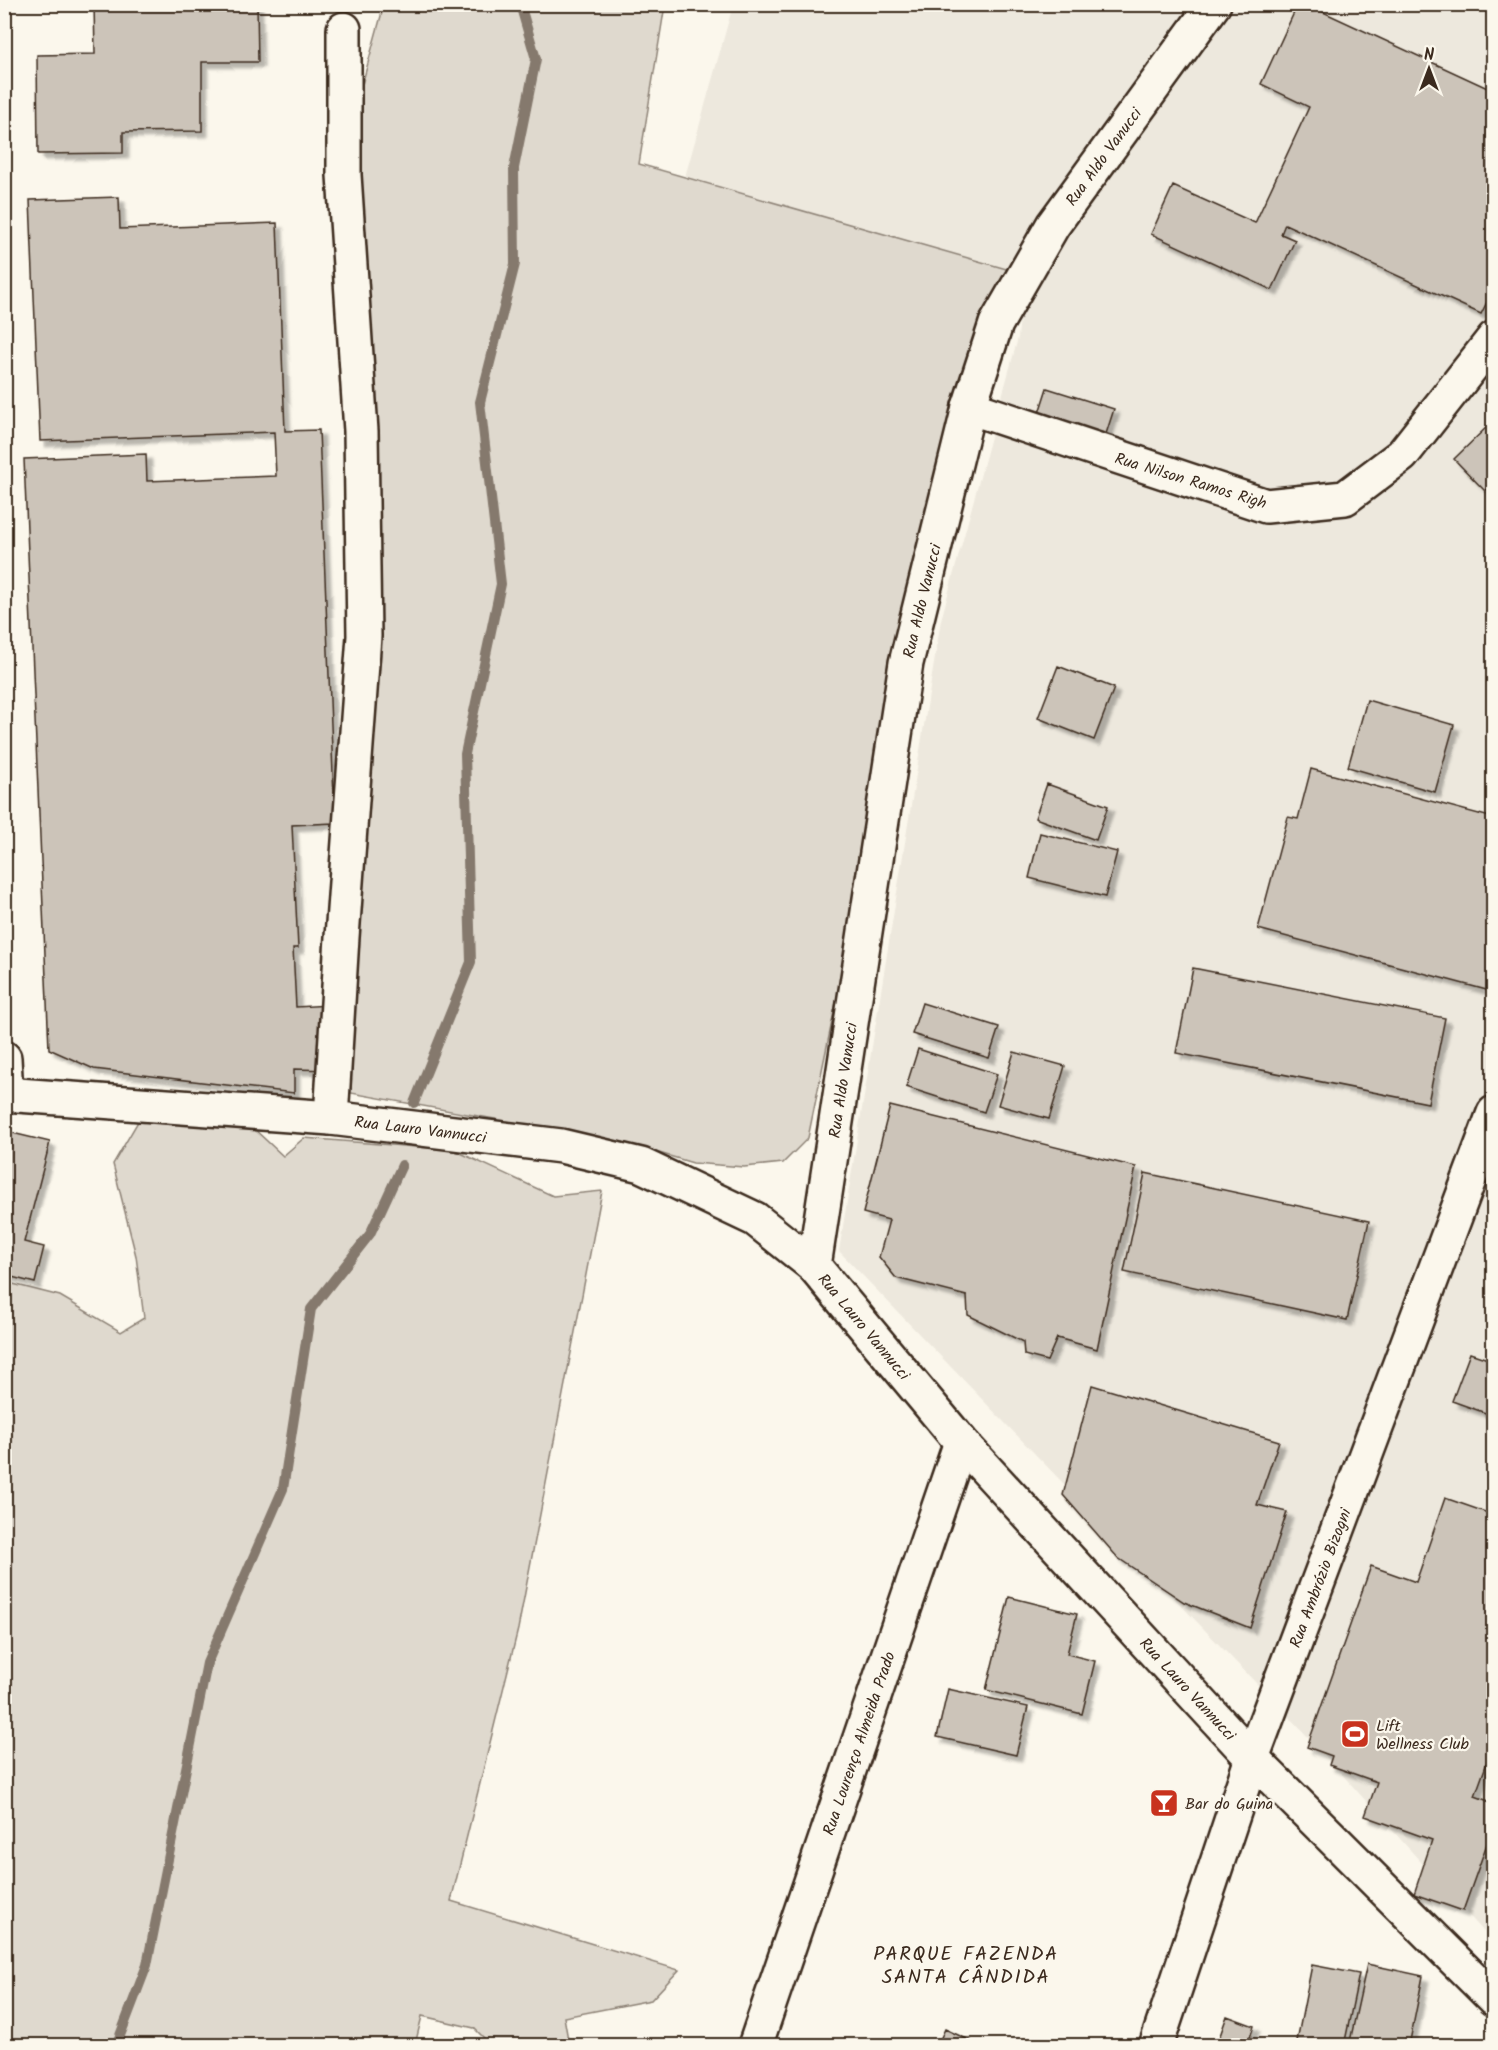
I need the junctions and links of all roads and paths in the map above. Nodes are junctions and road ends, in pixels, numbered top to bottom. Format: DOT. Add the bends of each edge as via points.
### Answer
graph roads {
  1 [pos="1214,4"];
  2 [pos="344,29"];
  3 [pos="1494,338"];
  4 [pos="969,407"];
  5 [pos="4,1058"];
  6 [pos="5,1094"];
  7 [pos="1494,1113"];
  8 [pos="332,1118"];
  9 [pos="814,1266"];
  10 [pos="961,1442"];
  11 [pos="1252,1758"];
  12 [pos="1494,1999"];
  13 [pos="755,2046"];
  14 [pos="1156,2046"];
  1 -- 4 [label="street, Rua Aldo Vanucci" via="1053,225 996,324"];
  2 -- 8 [label="street" via="344,175 361,430 364,636"];
  3 -- 4 [label="street, Rua Nilson Ramos Righ" via="1402,455 1345,498 1266,506"];
  4 -- 9 [label="street, Rua Aldo Vanucci" via="906,663"];
  5 -- 6 [label="street"];
  6 -- 8 [label="street, Rua Lauro Vannucci"];
  7 -- 11 [label="street, Rua Ambrózio Bizogni"];
  8 -- 9 [label="street, Rua Lauro Vannucci" via="561,1146 641,1166 755,1219"];
  9 -- 10 [label="street, Rua Lauro Vannucci"];
  10 -- 11 [label="street, Rua Lauro Vannucci"];
  10 -- 13 [label="street, Rua Lourenço Almeida Prado"];
  11 -- 12 [label="street, Rua Lauro Vannucci"];
  11 -- 14 [label="street, Rua Ambrózio Bizogni"];
}
